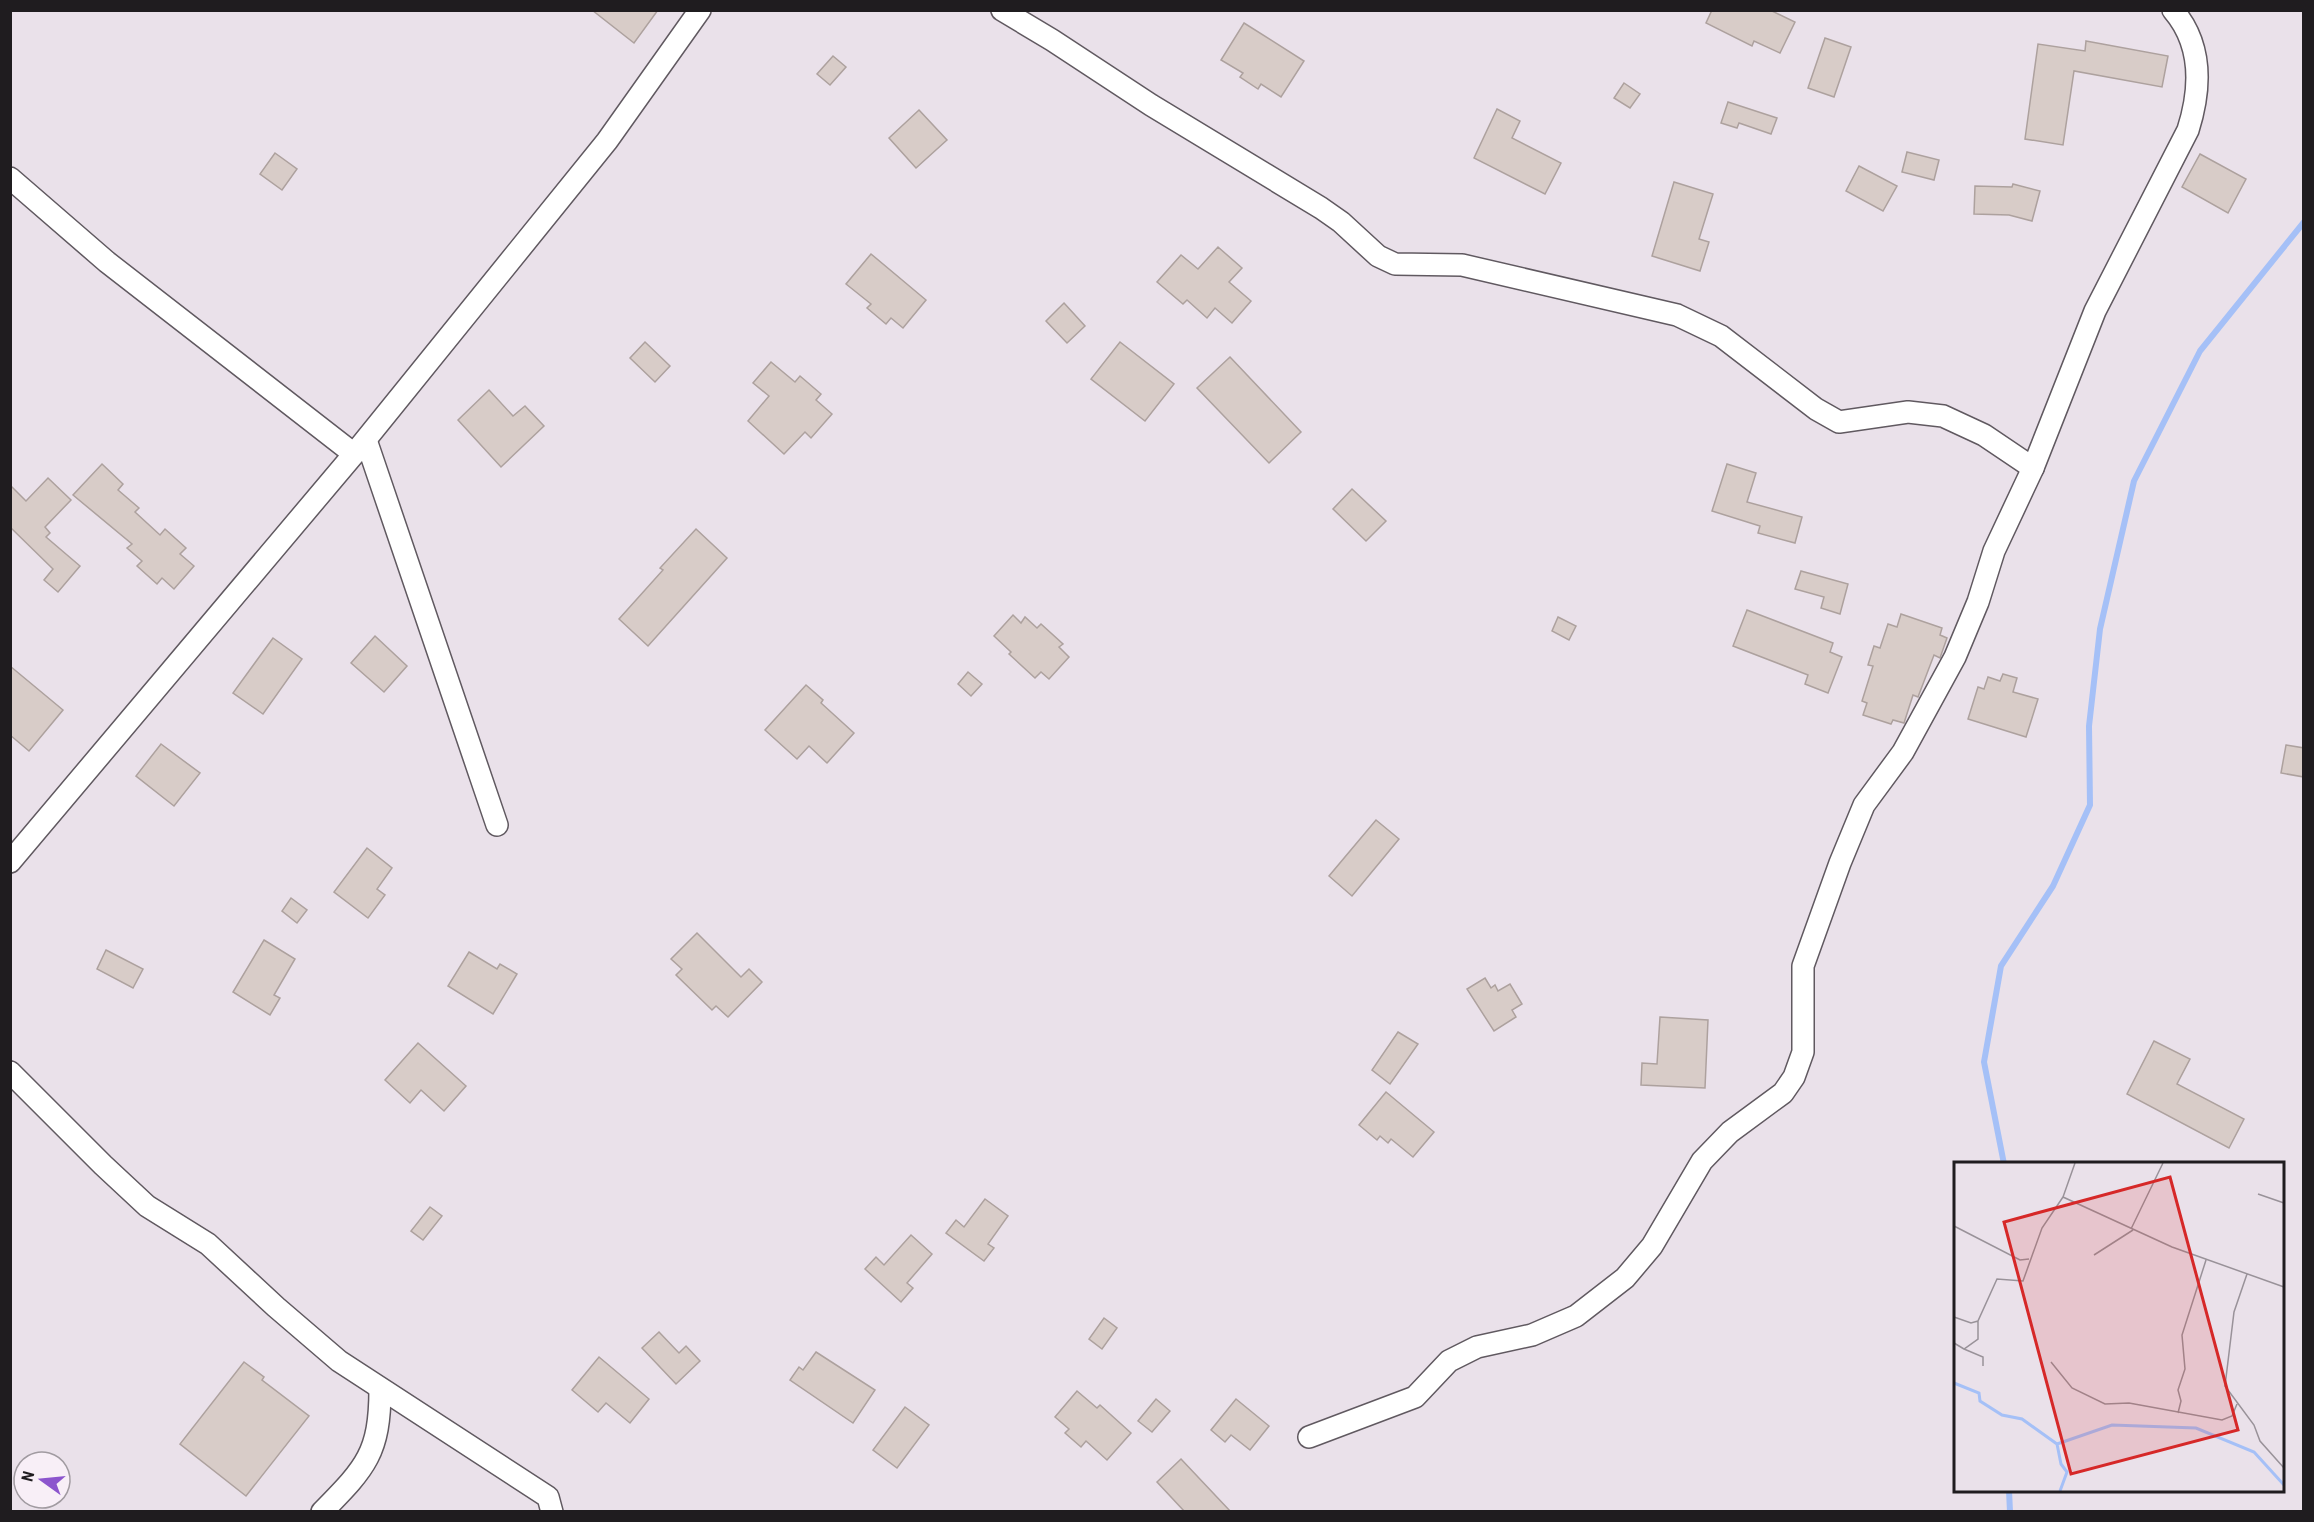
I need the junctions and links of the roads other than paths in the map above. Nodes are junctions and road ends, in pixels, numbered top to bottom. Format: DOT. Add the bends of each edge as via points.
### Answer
graph roads {
  1 [pos="699,10"];
  2 [pos="1002,10"];
  3 [pos="2173,10"];
  4 [pos="10,178"];
  5 [pos="360,447"];
  6 [pos="2033,468"];
  7 [pos="497,825"];
  8 [pos="10,862"];
  9 [pos="10,1072"];
  10 [pos="380,1389"];
  11 [pos="1309,1437"];
  12 [pos="322,1512"];
  13 [pos="552,1512"];
  1 -- 5 [label="street" via="607,141"];
  2 -- 6 [label="street" via="1321,208 1378,256 1395,264 1462,265 1677,315 1721,336 1816,409 1839,422 1908,412 1943,416 1984,435"];
  3 -- 6 [label="street" via="2192,43 2198,74 2196,106 2175,157 2095,311"];
  4 -- 5 [label="street" via="107,262"];
  5 -- 7 [label="street"];
  5 -- 8 [label="street"];
  6 -- 11 [label="street" via="1994,551 1955,657 1903,752 1864,805 1840,863 1803,966 1803,1052 1783,1093 1730,1132 1702,1161 1652,1246 1624,1278 1576,1316 1532,1335 1477,1347 1449,1360 1415,1397"];
  9 -- 10 [label="street" via="147,1206 208,1244 330,1353"];
  10 -- 12 [label="street" via="380,1418 364,1467"];
  10 -- 13 [label="street" via="548,1497"];
}
